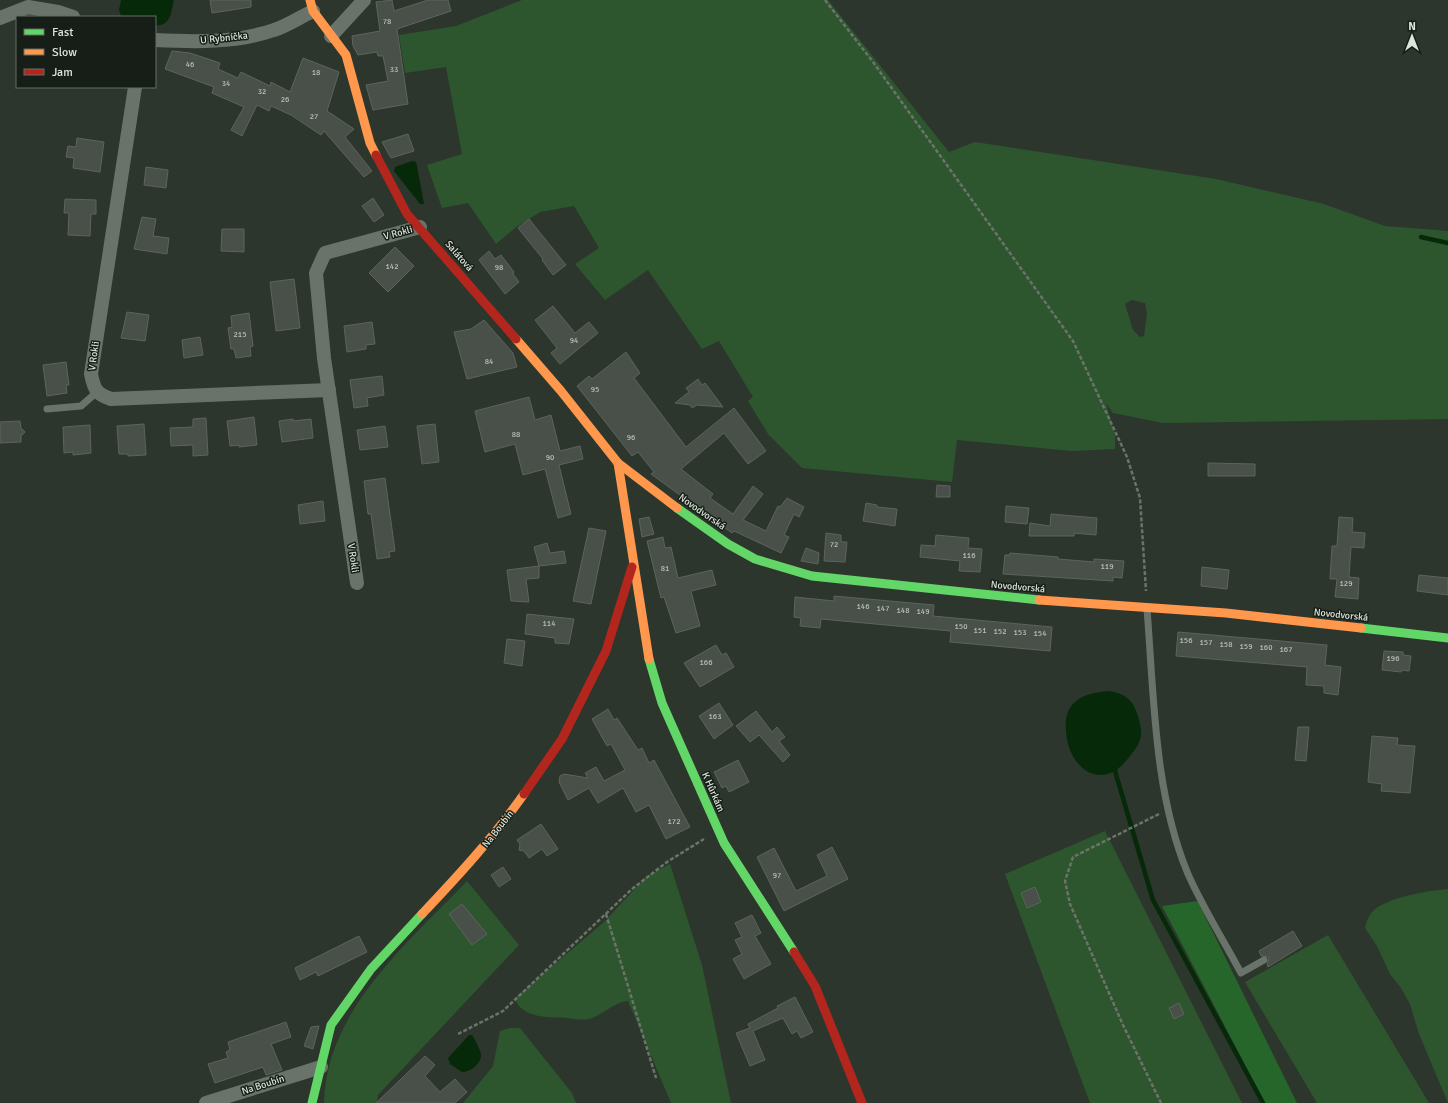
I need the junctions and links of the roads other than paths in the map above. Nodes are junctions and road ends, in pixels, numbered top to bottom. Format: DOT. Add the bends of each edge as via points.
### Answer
graph roads {
  1 [pos="364,0"];
  2 [pos="27,4"];
  3 [pos="311,6"];
  4 [pos="70,16"];
  5 [pos="0,18"];
  6 [pos="331,36"];
  7 [pos="156,40"];
  8 [pos="135,88"];
  9 [pos="420,227"];
  10 [pos="329,390"];
  11 [pos="96,392"];
  12 [pos="47,409"];
  13 [pos="618,463"];
  14 [pos="634,563"];
  15 [pos="357,583"];
  16 [pos="1147,607"];
  17 [pos="1448,638"];
  18 [pos="1264,960"];
  19 [pos="321,1067"];
  20 [pos="206,1103"];
  21 [pos="312,1103"];
  22 [pos="862,1103"];
  1 -- 6 [label="street"];
  2 -- 4 [label="street"];
  2 -- 5 [label="street"];
  3 -- 6 [label="street, Salátová"];
  3 -- 7 [label="street, U Rybníčka" via="274,30 238,39 189,42"];
  6 -- 9 [label="street, Salátová" via="346,55 370,143 407,214"];
  8 -- 11 [label="street, V Rokli" via="91,374"];
  9 -- 10 [label="street, V Rokli" via="325,253 316,273"];
  9 -- 13 [label="street, Salátová" via="562,391"];
  10 -- 11 [label="street" via="111,399"];
  10 -- 15 [label="street, V Rokli"];
  11 -- 12 [label="lane" via="80,406"];
  13 -- 14 [label="street, K Hůrkám"];
  13 -- 16 [label="street, Novodvorská" via="728,544 755,559 812,576 1010,598"];
  14 -- 19 [label="street, Na Boubín" via="606,651 562,738 507,818 471,862 371,969 331,1025"];
  14 -- 22 [label="street, K Hůrkám" via="649,659 662,704 724,844 815,986"];
  16 -- 17 [label="street, Novodvorská" via="1226,613"];
  16 -- 18 [label="lane" via="1162,780 1168,810 1188,874 1241,973"];
  19 -- 20 [label="street, Na Boubín"];
  19 -- 21 [label="street, Na Boubín"];
}
